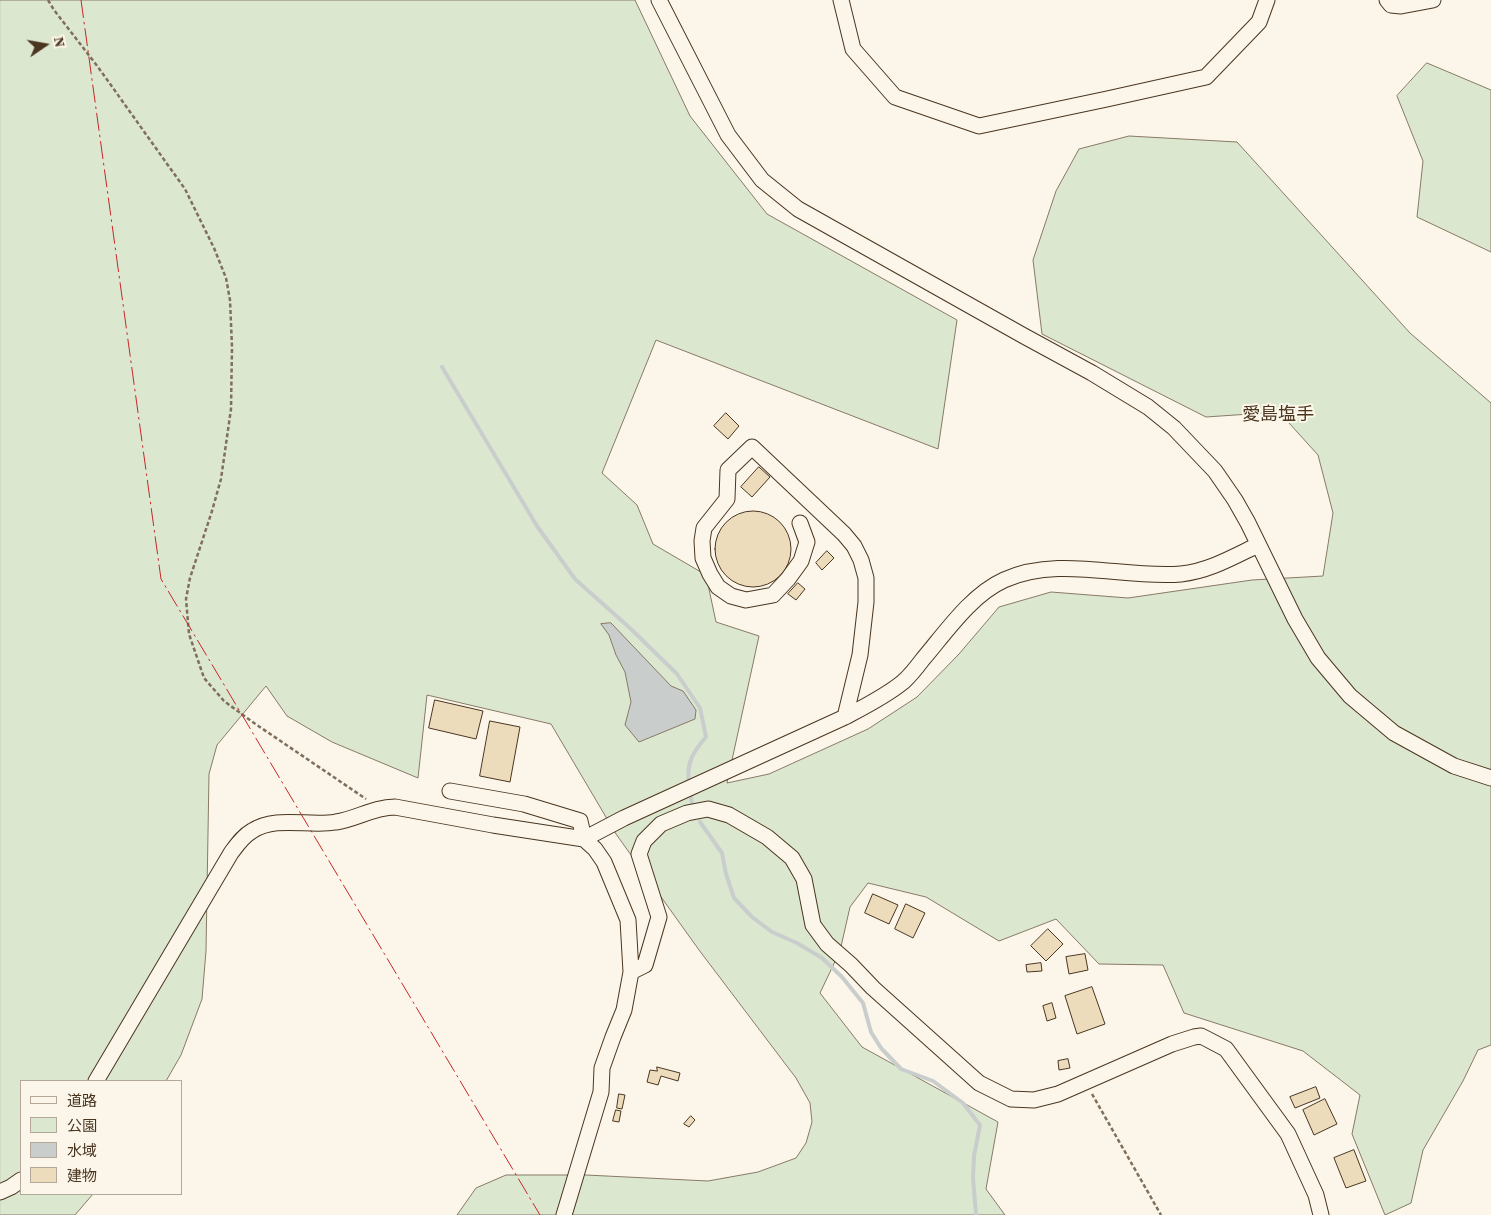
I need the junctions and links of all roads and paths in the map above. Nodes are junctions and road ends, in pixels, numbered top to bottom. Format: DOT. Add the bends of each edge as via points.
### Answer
graph roads {
  1 [pos="48,0"];
  2 [pos="659,0"];
  3 [pos="840,0"];
  4 [pos="1266,0"];
  5 [pos="1387,0"];
  6 [pos="1433,0"];
  7 [pos="800,523"];
  8 [pos="1258,545"];
  9 [pos="845,717"];
  10 [pos="1491,778"];
  11 [pos="450,791"];
  12 [pos="379,809"];
  13 [pos="584,839"];
  14 [pos="631,972"];
  15 [pos="97,1080"];
  16 [pos="1085,1082"];
  17 [pos="20,1181"];
  18 [pos="0,1192"];
  19 [pos="564,1215"];
  20 [pos="1160,1215"];
  21 [pos="1321,1215"];
  1 -- 12 [label="path" via="185,189 226,278 232,348 231,409 221,479 186,599 190,634 204,678 224,701"];
  2 -- 8 [label="street" via="728,135 762,180 798,209 1092,373 1148,408 1174,428 1215,471 1235,500"];
  3 -- 4 [label="street" via="853,49 895,97 978,126 1206,76 1259,22"];
  5 -- 6 [label="street" via="1391,5 1401,6"];
  7 -- 9 [label="street" via="807,542 800,561 773,595 746,600 731,596 718,587 703,558 704,528 727,499 728,470 752,447 844,534 861,560 866,578 866,602 860,655"];
  8 -- 9 [label="street" via="1218,565 1182,574 1046,569 1004,580 989,588 967,608 903,682"];
  8 -- 10 [label="street" via="1318,658 1350,696 1394,733 1454,766"];
  9 -- 13 [label="street"];
  11 -- 13 [label="street" via="524,804 580,821"];
  12 -- 13 [label="street" via="395,807"];
  12 -- 15 [label="street" via="333,823 278,823 254,829 244,837 221,869"];
  13 -- 14 [label="street" via="604,862 628,920"];
  14 -- 16 [label="street" via="645,966 659,917 639,854 644,840 660,824 708,809 729,815 767,837 792,858 804,879 812,925 827,944 979,1083 1011,1099 1034,1100"];
  14 -- 19 [label="street" via="624,1010 602,1068 601,1092"];
  16 -- 20 [label="path"];
  16 -- 21 [label="street" via="1194,1037 1201,1036 1226,1049 1288,1134 1316,1195"];
  17 -- 18 [label="street"];
}
